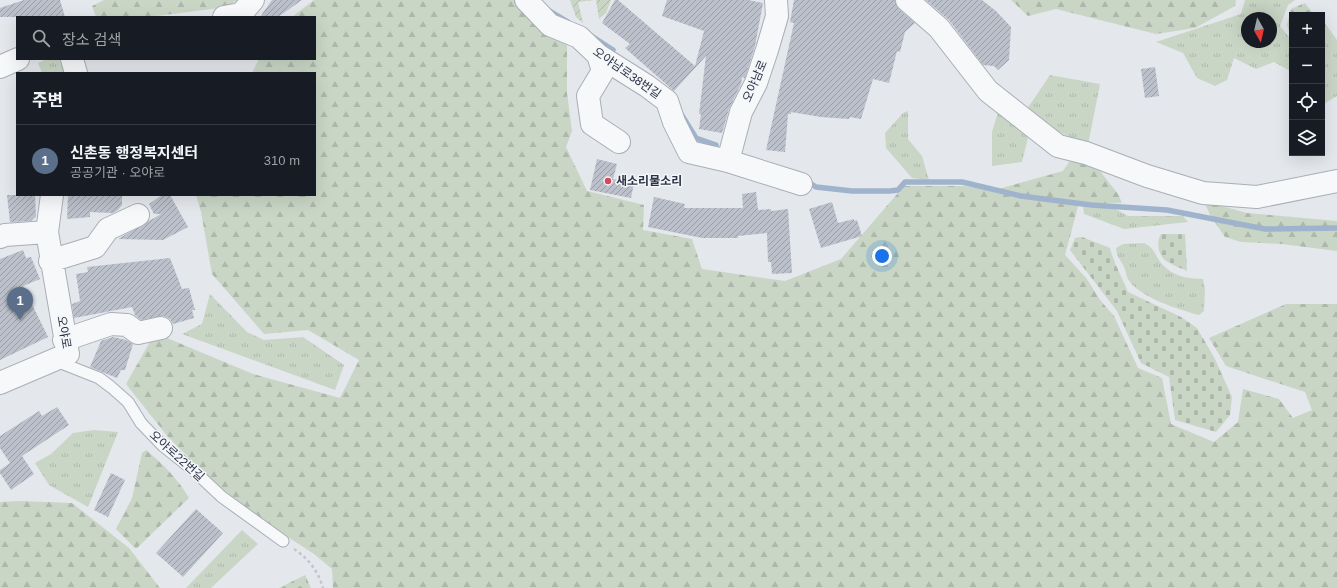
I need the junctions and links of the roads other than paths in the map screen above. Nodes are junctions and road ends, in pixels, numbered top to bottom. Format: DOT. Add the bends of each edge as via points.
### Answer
graph roads {
  1 [pos="253,0"];
  2 [pos="526,0"];
  3 [pos="776,0"];
  4 [pos="907,0"];
  5 [pos="230,16"];
  6 [pos="598,55"];
  7 [pos="16,60"];
  8 [pos="72,60"];
  9 [pos="0,67"];
  10 [pos="76,72"];
  11 [pos="619,142"];
  12 [pos="728,162"];
  13 [pos="1337,181"];
  14 [pos="801,184"];
  15 [pos="52,196"];
  16 [pos="138,215"];
  17 [pos="47,232"];
  18 [pos="0,237"];
  19 [pos="50,261"];
  20 [pos="161,328"];
  21 [pos="64,340"];
  22 [pos="54,360"];
  23 [pos="0,383"];
  24 [pos="283,540"];
  1 -- 5 [label="street" via="241,14"];
  2 -- 6 [label="street, 오야남로38번길" via="550,25 579,37"];
  3 -- 12 [label="street, 오야남로" via="777,16 768,50 756,83 741,112"];
  4 -- 13 [label="street" via="939,28 988,90 1058,146 1203,193 1257,197"];
  6 -- 11 [label="street" via="602,71 588,96 592,124"];
  6 -- 12 [label="street, 오야남로38번길" via="667,101 689,152"];
  7 -- 9 [label="street"];
  8 -- 10 [label="street"];
  12 -- 14 [label="street, 오야남로38번길"];
  15 -- 17 [label="street, 오야로"];
  16 -- 19 [label="street" via="108,229 95,247"];
  17 -- 18 [label="street"];
  17 -- 19 [label="street, 오야로"];
  19 -- 21 [label="street, 오야로"];
  20 -- 21 [label="street" via="138,334 127,325 111,324"];
  21 -- 22 [label="street, 오야로" via="68,354"];
  22 -- 23 [label="street, 오야로"];
  22 -- 24 [label="lane, 오야로22번길" via="100,378 128,402 141,423 162,446 192,469 222,498"];
}
